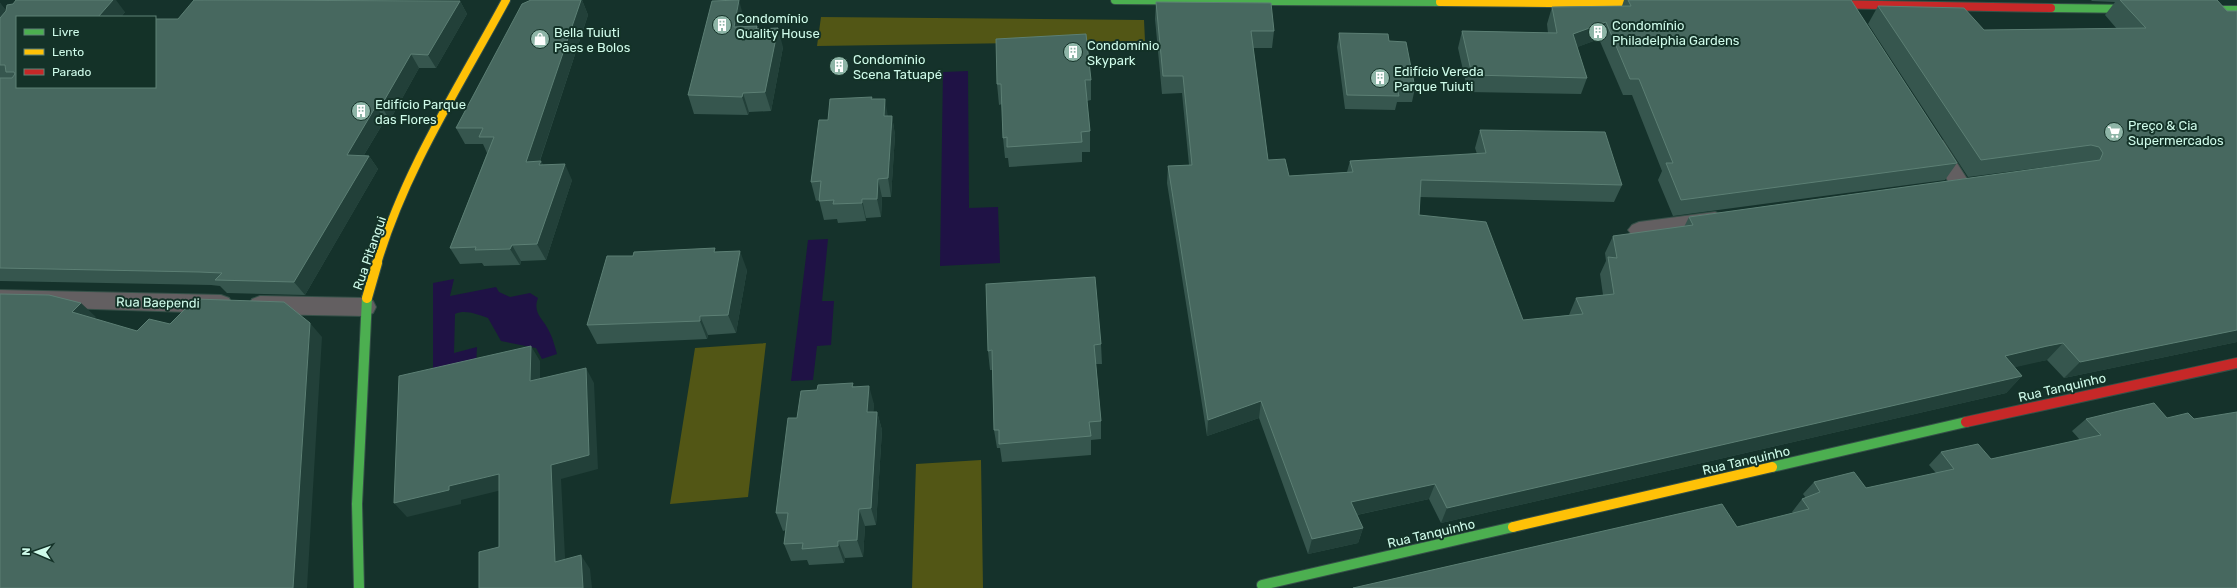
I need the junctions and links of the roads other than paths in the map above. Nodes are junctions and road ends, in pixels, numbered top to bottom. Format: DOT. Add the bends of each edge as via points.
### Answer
graph roads {
  1 [pos="506,0"];
  2 [pos="1115,0"];
  3 [pos="1556,2"];
  4 [pos="1615,2"];
  5 [pos="1930,3"];
  6 [pos="1665,4"];
  7 [pos="1814,4"];
  8 [pos="1846,4"];
  9 [pos="2150,9"];
  10 [pos="2189,10"];
  11 [pos="2237,10"];
  12 [pos="1858,24"];
  13 [pos="1925,128"];
  14 [pos="1939,190"];
  15 [pos="1734,218"];
  16 [pos="1639,230"];
  17 [pos="0,298"];
  18 [pos="365,307"];
  19 [pos="2237,363"];
  20 [pos="1260,587"];
  21 [pos="359,588"];
  1 -- 18 [label="street, Rua Pitangui" via="408,182 376,263"];
  2 -- 3 [label="street"];
  3 -- 4 [label="street"];
  4 -- 6 [label="street"];
  5 -- 8 [label="street"];
  5 -- 9 [label="street"];
  7 -- 8 [label="street"];
  8 -- 12 [label="street"];
  10 -- 11 [label="street"];
  13 -- 14 [label="street" via="1970,186"];
  15 -- 16 [label="street"];
  17 -- 18 [label="street, Rua Baependi"];
  18 -- 21 [label="street, Rua Pitangui" via="357,504"];
  19 -- 20 [label="street, Rua Tanquinho" via="2063,400"];
}
